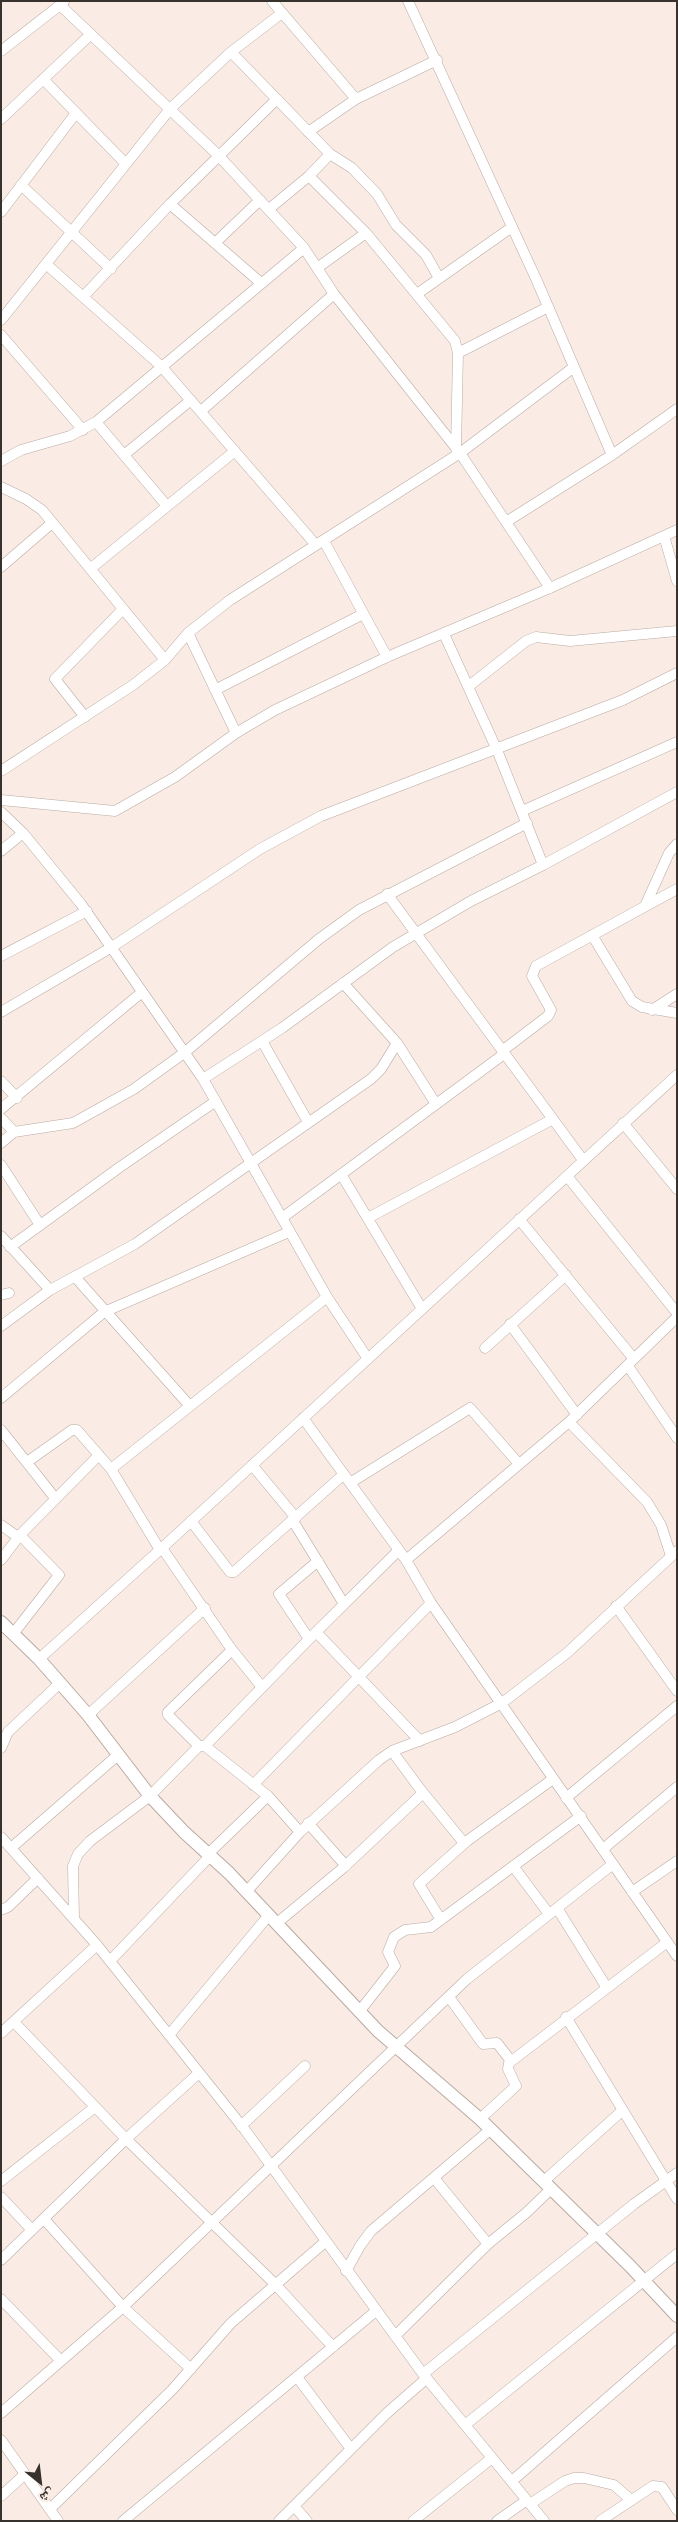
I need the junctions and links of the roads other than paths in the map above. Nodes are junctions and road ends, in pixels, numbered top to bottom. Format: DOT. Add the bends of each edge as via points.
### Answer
graph roads {
  1 [pos="272,1"];
  2 [pos="408,1"];
  3 [pos="63,4"];
  4 [pos="282,13"];
  5 [pos="91,34"];
  6 [pos="1,52"];
  7 [pos="230,52"];
  8 [pos="437,60"];
  9 [pos="43,79"];
  10 [pos="277,99"];
  11 [pos="356,99"];
  12 [pos="170,109"];
  13 [pos="76,113"];
  14 [pos="1,119"];
  15 [pos="308,132"];
  16 [pos="330,154"];
  17 [pos="218,155"];
  18 [pos="125,163"];
  19 [pos="309,176"];
  20 [pos="21,185"];
  21 [pos="260,200"];
  22 [pos="170,204"];
  23 [pos="268,209"];
  24 [pos="1,212"];
  25 [pos="512,227"];
  26 [pos="72,232"];
  27 [pos="366,233"];
  28 [pos="215,243"];
  29 [pos="304,248"];
  30 [pos="46,264"];
  31 [pos="317,268"];
  32 [pos="111,269"];
  33 [pos="439,278"];
  34 [pos="262,283"];
  35 [pos="334,294"];
  36 [pos="416,294"];
  37 [pos="83,297"];
  38 [pos="548,307"];
  39 [pos="1,320"];
  40 [pos="1,335"];
  41 [pos="458,353"];
  42 [pos="161,366"];
  43 [pos="574,367"];
  44 [pos="191,400"];
  45 [pos="677,409"];
  46 [pos="201,411"];
  47 [pos="96,422"];
  48 [pos="83,430"];
  49 [pos="235,451"];
  50 [pos="458,451"];
  51 [pos="124,455"];
  52 [pos="612,455"];
  53 [pos="1,461"];
  54 [pos="1,487"];
  55 [pos="167,506"];
  56 [pos="506,522"];
  57 [pos="52,523"];
  58 [pos="677,530"];
  59 [pos="665,540"];
  60 [pos="320,543"];
  61 [pos="677,546"];
  62 [pos="1,567"];
  63 [pos="90,569"];
  64 [pos="677,581"];
  65 [pos="550,588"];
  66 [pos="123,609"];
  67 [pos="363,614"];
  68 [pos="677,631"];
  69 [pos="188,633"];
  70 [pos="444,634"];
  71 [pos="387,657"];
  72 [pos="165,660"];
  73 [pos="677,673"];
  74 [pos="469,686"];
  75 [pos="215,690"];
  76 [pos="85,717"];
  77 [pos="236,733"];
  78 [pos="677,742"];
  79 [pos="497,750"];
  80 [pos="1,771"];
  81 [pos="677,792"];
  82 [pos="1,800"];
  83 [pos="522,811"];
  84 [pos="1,812"];
  85 [pos="526,823"];
  86 [pos="24,833"];
  87 [pos="677,844"];
  88 [pos="1,851"];
  89 [pos="543,865"];
  90 [pos="677,889"];
  91 [pos="386,894"];
  92 [pos="645,906"];
  93 [pos="87,911"];
  94 [pos="415,934"];
  95 [pos="592,935"];
  96 [pos="112,947"];
  97 [pos="1,956"];
  98 [pos="343,983"];
  99 [pos="141,992"];
  100 [pos="677,994"];
  101 [pos="652,1010"];
  102 [pos="1,1012"];
  103 [pos="677,1013"];
  104 [pos="262,1041"];
  105 [pos="397,1043"];
  106 [pos="503,1052"];
  107 [pos="184,1053"];
  108 [pos="677,1075"];
  109 [pos="203,1079"];
  110 [pos="1,1081"];
  111 [pos="16,1098"];
  112 [pos="216,1101"];
  113 [pos="436,1104"];
  114 [pos="1,1109"];
  115 [pos="1,1118"];
  116 [pos="553,1119"];
  117 [pos="308,1122"];
  118 [pos="623,1123"];
  119 [pos="14,1132"];
  120 [pos="1,1143"];
  121 [pos="583,1160"];
  122 [pos="250,1161"];
  123 [pos="1,1165"];
  124 [pos="341,1174"];
  125 [pos="567,1176"];
  126 [pos="677,1189"];
  127 [pos="282,1218"];
  128 [pos="368,1218"];
  129 [pos="519,1219"];
  130 [pos="40,1226"];
  131 [pos="289,1232"];
  132 [pos="1,1236"];
  133 [pos="10,1247"];
  134 [pos="566,1275"];
  135 [pos="76,1278"];
  136 [pos="50,1290"];
  137 [pos="326,1297"];
  138 [pos="422,1308"];
  139 [pos="104,1312"];
  140 [pos="677,1313"];
  141 [pos="677,1317"];
  142 [pos="510,1324"];
  143 [pos="1,1326"];
  144 [pos="485,1348"];
  145 [pos="368,1359"];
  146 [pos="631,1363"];
  147 [pos="1,1398"];
  148 [pos="189,1405"];
  149 [pos="303,1418"];
  150 [pos="573,1418"];
  151 [pos="1,1430"];
  152 [pos="677,1438"];
  153 [pos="99,1455"];
  154 [pos="27,1462"];
  155 [pos="519,1464"];
  156 [pos="252,1466"];
  157 [pos="111,1469"];
  158 [pos="347,1478"];
  159 [pos="55,1498"];
  160 [pos="294,1520"];
  161 [pos="191,1521"];
  162 [pos="1,1525"];
  163 [pos="19,1536"];
  164 [pos="161,1549"];
  165 [pos="399,1550"];
  166 [pos="674,1553"];
  167 [pos="1,1560"];
  168 [pos="406,1560"];
  169 [pos="318,1561"];
  170 [pos="344,1604"];
  171 [pos="431,1604"];
  172 [pos="616,1606"];
  173 [pos="205,1608"];
  174 [pos="1,1622"];
  175 [pos="13,1634"];
  176 [pos="312,1635"];
  177 [pos="232,1650"];
  178 [pos="38,1659"];
  179 [pos="358,1676"];
  180 [pos="59,1684"];
  181 [pos="262,1687"];
  182 [pos="677,1691"];
  183 [pos="502,1703"];
  184 [pos="677,1706"];
  185 [pos="88,1715"];
  186 [pos="420,1741"];
  187 [pos="202,1746"];
  188 [pos="1,1748"];
  189 [pos="392,1750"];
  190 [pos="118,1755"];
  191 [pos="553,1779"];
  192 [pos="253,1785"];
  193 [pos="677,1787"];
  194 [pos="423,1793"];
  195 [pos="150,1796"];
  196 [pos="268,1796"];
  197 [pos="566,1798"];
  198 [pos="580,1816"];
  199 [pos="308,1824"];
  200 [pos="300,1832"];
  201 [pos="1,1838"];
  202 [pos="464,1843"];
  203 [pos="11,1848"];
  204 [pos="604,1849"];
  205 [pos="209,1855"];
  206 [pos="677,1862"];
  207 [pos="613,1864"];
  208 [pos="346,1866"];
  209 [pos="513,1866"];
  210 [pos="38,1878"];
  211 [pos="246,1891"];
  212 [pos="632,1892"];
  213 [pos="1,1910"];
  214 [pos="553,1911"];
  215 [pos="74,1918"];
  216 [pos="273,1919"];
  217 [pos="441,1920"];
  218 [pos="666,1943"];
  219 [pos="97,1945"];
  220 [pos="677,1956"];
  221 [pos="110,1961"];
  222 [pos="607,1988"];
  223 [pos="449,1997"];
  224 [pos="360,2012"];
  225 [pos="566,2017"];
  226 [pos="14,2022"];
  227 [pos="1,2033"];
  228 [pos="169,2035"];
  229 [pos="398,2047"];
  230 [pos="511,2061"];
  231 [pos="305,2066"];
  232 [pos="199,2073"];
  233 [pos="95,2107"];
  234 [pos="623,2110"];
  235 [pos="480,2119"];
  236 [pos="241,2126"];
  237 [pos="491,2129"];
  238 [pos="126,2139"];
  239 [pos="271,2167"];
  240 [pos="677,2173"];
  241 [pos="434,2178"];
  242 [pos="666,2180"];
  243 [pos="1,2181"];
  244 [pos="548,2185"];
  245 [pos="1,2196"];
  246 [pos="677,2199"];
  247 [pos="44,2219"];
  248 [pos="212,2222"];
  249 [pos="32,2230"];
  250 [pos="597,2234"];
  251 [pos="325,2242"];
  252 [pos="488,2244"];
  253 [pos="677,2254"];
  254 [pos="1,2260"];
  255 [pos="346,2271"];
  256 [pos="644,2280"];
  257 [pos="274,2283"];
  258 [pos="1,2299"];
  259 [pos="123,2307"];
  260 [pos="376,2310"];
  261 [pos="677,2316"];
  262 [pos="395,2336"];
  263 [pos="677,2337"];
  264 [pos="333,2347"];
  265 [pos="61,2361"];
  266 [pos="191,2369"];
  267 [pos="425,2376"];
  268 [pos="297,2377"];
  269 [pos="1,2413"];
  270 [pos="465,2425"];
  271 [pos="1,2440"];
  272 [pos="351,2449"];
  273 [pos="492,2458"];
  274 [pos="25,2474"];
  275 [pos="512,2482"];
  276 [pos="1,2496"];
  277 [pos="631,2500"];
  278 [pos="528,2502"];
  279 [pos="294,2506"];
  280 [pos="50,2509"];
  281 [pos="677,2510"];
  282 [pos="58,2521"];
  283 [pos="123,2521"];
  284 [pos="279,2521"];
  285 [pos="308,2521"];
  286 [pos="413,2521"];
  287 [pos="497,2521"];
  288 [pos="544,2521"];
  289 [pos="600,2521"];
  1 -- 4 [label="street"];
  2 -- 8 [label="street"];
  3 -- 5 [label="street"];
  3 -- 6 [label="street"];
  4 -- 7 [label="street"];
  4 -- 11 [label="street"];
  5 -- 9 [label="street"];
  5 -- 12 [label="street"];
  7 -- 10 [label="street"];
  7 -- 12 [label="street"];
  8 -- 11 [label="street"];
  8 -- 25 [label="street"];
  9 -- 13 [label="street"];
  9 -- 14 [label="street"];
  10 -- 15 [label="street"];
  10 -- 17 [label="street"];
  11 -- 15 [label="street"];
  12 -- 17 [label="street"];
  12 -- 18 [label="street"];
  13 -- 18 [label="street"];
  13 -- 20 [label="street"];
  15 -- 16 [label="street"];
  16 -- 19 [label="street"];
  16 -- 33 [label="street" via="352,168 377,194 396,225 426,255"];
  17 -- 21 [label="street"];
  17 -- 22 [label="street"];
  18 -- 26 [label="street"];
  19 -- 23 [label="street"];
  19 -- 27 [label="street"];
  20 -- 24 [label="street"];
  20 -- 26 [label="street"];
  21 -- 23 [label="street"];
  21 -- 28 [label="street"];
  22 -- 28 [label="street"];
  22 -- 32 [label="street"];
  23 -- 29 [label="street"];
  25 -- 33 [label="street"];
  25 -- 38 [label="street"];
  26 -- 30 [label="street"];
  26 -- 32 [label="street"];
  27 -- 31 [label="street"];
  27 -- 36 [label="street"];
  28 -- 34 [label="street"];
  29 -- 31 [label="street"];
  29 -- 34 [label="street"];
  30 -- 37 [label="street"];
  30 -- 39 [label="street"];
  31 -- 35 [label="street"];
  32 -- 37 [label="street"];
  33 -- 36 [label="street"];
  34 -- 42 [label="street"];
  35 -- 46 [label="street"];
  35 -- 50 [label="street"];
  36 -- 41 [label="street" via="456,341"];
  37 -- 42 [label="street"];
  38 -- 41 [label="street"];
  38 -- 43 [label="street"];
  40 -- 48 [label="street"];
  41 -- 50 [label="street"];
  42 -- 44 [label="street"];
  42 -- 47 [label="street"];
  43 -- 50 [label="street"];
  43 -- 52 [label="street"];
  44 -- 46 [label="street"];
  44 -- 51 [label="street"];
  45 -- 52 [label="street"];
  46 -- 49 [label="street"];
  47 -- 48 [label="street"];
  47 -- 51 [label="street"];
  48 -- 53 [label="street" via="21,450"];
  49 -- 55 [label="street"];
  49 -- 60 [label="street"];
  50 -- 56 [label="street"];
  50 -- 60 [label="street"];
  51 -- 55 [label="street"];
  52 -- 56 [label="street"];
  54 -- 57 [label="street" via="42,510"];
  55 -- 63 [label="street"];
  56 -- 65 [label="street"];
  57 -- 62 [label="street"];
  57 -- 63 [label="street"];
  58 -- 59 [label="street"];
  59 -- 61 [label="street"];
  59 -- 64 [label="street"];
  59 -- 65 [label="street"];
  60 -- 67 [label="street"];
  60 -- 69 [label="street" via="230,600"];
  63 -- 66 [label="street"];
  65 -- 70 [label="street"];
  66 -- 72 [label="street"];
  66 -- 76 [label="street" via="55,679"];
  67 -- 71 [label="street"];
  67 -- 75 [label="street"];
  68 -- 74 [label="street" via="576,641 536,637 526,641"];
  69 -- 72 [label="street"];
  69 -- 75 [label="street"];
  70 -- 71 [label="street"];
  70 -- 74 [label="street"];
  71 -- 77 [label="street" via="275,710"];
  72 -- 76 [label="street"];
  73 -- 79 [label="street" via="623,700"];
  74 -- 79 [label="street"];
  75 -- 77 [label="street"];
  76 -- 80 [label="street"];
  77 -- 82 [label="street" via="175,778 115,811"];
  78 -- 83 [label="street"];
  79 -- 83 [label="street"];
  79 -- 96 [label="street" via="321,816 260,849"];
  81 -- 89 [label="street"];
  83 -- 85 [label="street"];
  84 -- 86 [label="street"];
  85 -- 89 [label="street"];
  85 -- 91 [label="street"];
  86 -- 88 [label="street"];
  86 -- 93 [label="street"];
  87 -- 92 [label="street" via="669,853"];
  89 -- 94 [label="street"];
  90 -- 92 [label="street"];
  91 -- 94 [label="street"];
  91 -- 107 [label="street" via="319,939"];
  92 -- 95 [label="street"];
  93 -- 96 [label="street"];
  93 -- 97 [label="street"];
  94 -- 98 [label="street"];
  94 -- 106 [label="street"];
  95 -- 101 [label="street" via="627,995 642,1008"];
  95 -- 106 [label="street" via="532,971 551,1010 548,1016"];
  96 -- 99 [label="street"];
  96 -- 102 [label="street"];
  98 -- 104 [label="street"];
  98 -- 105 [label="street"];
  99 -- 107 [label="street"];
  99 -- 111 [label="street"];
  100 -- 101 [label="street"];
  101 -- 103 [label="street"];
  104 -- 109 [label="street"];
  104 -- 117 [label="street"];
  105 -- 113 [label="street"];
  105 -- 117 [label="street" via="377,1074"];
  106 -- 113 [label="street"];
  106 -- 116 [label="street"];
  107 -- 109 [label="street"];
  107 -- 119 [label="street" via="134,1089 76,1122"];
  108 -- 118 [label="street"];
  109 -- 112 [label="street"];
  110 -- 111 [label="street"];
  111 -- 114 [label="street"];
  112 -- 122 [label="street"];
  112 -- 130 [label="street"];
  113 -- 124 [label="street"];
  115 -- 119 [label="street"];
  116 -- 121 [label="street"];
  116 -- 128 [label="street"];
  117 -- 122 [label="street"];
  118 -- 121 [label="street"];
  118 -- 126 [label="street"];
  119 -- 120 [label="street"];
  121 -- 125 [label="street"];
  122 -- 127 [label="street"];
  122 -- 135 [label="street" via="128,1249"];
  123 -- 130 [label="street"];
  124 -- 127 [label="street"];
  124 -- 128 [label="street"];
  125 -- 129 [label="street"];
  125 -- 140 [label="street"];
  127 -- 131 [label="street"];
  128 -- 138 [label="street"];
  129 -- 134 [label="street"];
  129 -- 138 [label="street"];
  130 -- 133 [label="street"];
  131 -- 137 [label="street"];
  131 -- 139 [label="street"];
  132 -- 133 [label="street"];
  133 -- 136 [label="street"];
  134 -- 142 [label="street"];
  134 -- 146 [label="street"];
  135 -- 136 [label="street"];
  135 -- 139 [label="street"];
  136 -- 143 [label="street"];
  137 -- 145 [label="street"];
  137 -- 148 [label="street"];
  138 -- 145 [label="street"];
  139 -- 147 [label="street"];
  139 -- 148 [label="street"];
  141 -- 146 [label="street"];
  142 -- 144 [label="street"];
  142 -- 150 [label="street"];
  145 -- 149 [label="street"];
  146 -- 150 [label="street"];
  146 -- 152 [label="street"];
  148 -- 157 [label="street"];
  149 -- 156 [label="street"];
  149 -- 158 [label="street"];
  150 -- 155 [label="street"];
  150 -- 166 [label="street" via="647,1502"];
  151 -- 154 [label="street"];
  153 -- 154 [label="street" via="75,1429"];
  153 -- 157 [label="street"];
  153 -- 159 [label="street"];
  154 -- 159 [label="street"];
  155 -- 158 [label="street" via="470,1408"];
  155 -- 168 [label="street"];
  156 -- 160 [label="street"];
  156 -- 161 [label="street"];
  157 -- 164 [label="street"];
  158 -- 160 [label="street"];
  158 -- 165 [label="street"];
  159 -- 163 [label="street"];
  160 -- 161 [label="street" via="232,1573"];
  160 -- 169 [label="street"];
  161 -- 164 [label="street"];
  162 -- 163 [label="street"];
  163 -- 167 [label="street"];
  163 -- 175 [label="street" via="59,1575"];
  164 -- 173 [label="street"];
  164 -- 178 [label="street"];
  165 -- 168 [label="street"];
  165 -- 170 [label="street"];
  166 -- 172 [label="street"];
  168 -- 171 [label="street"];
  169 -- 170 [label="street"];
  169 -- 176 [label="street" via="279,1594"];
  170 -- 176 [label="street"];
  171 -- 179 [label="street"];
  171 -- 183 [label="street"];
  172 -- 182 [label="street"];
  172 -- 183 [label="street" via="567,1653"];
  173 -- 177 [label="street"];
  173 -- 185 [label="street"];
  174 -- 175 [label="street"];
  175 -- 178 [label="street"];
  176 -- 179 [label="street"];
  176 -- 181 [label="street"];
  177 -- 181 [label="street"];
  177 -- 187 [label="street" via="168,1712"];
  178 -- 180 [label="street"];
  179 -- 186 [label="street"];
  179 -- 192 [label="street"];
  180 -- 185 [label="street"];
  180 -- 188 [label="street" via="8,1732"];
  181 -- 187 [label="street"];
  183 -- 186 [label="street"];
  183 -- 191 [label="street"];
  184 -- 197 [label="street"];
  185 -- 190 [label="street"];
  186 -- 189 [label="street"];
  187 -- 192 [label="street"];
  187 -- 195 [label="street"];
  189 -- 194 [label="street"];
  189 -- 199 [label="street"];
  190 -- 195 [label="street"];
  190 -- 203 [label="street"];
  191 -- 197 [label="street"];
  191 -- 202 [label="street"];
  192 -- 196 [label="street"];
  193 -- 204 [label="street"];
  194 -- 202 [label="street"];
  194 -- 208 [label="street"];
  195 -- 205 [label="street"];
  195 -- 215 [label="street" via="90,1841 78,1854 73,1866"];
  196 -- 200 [label="street"];
  196 -- 205 [label="street"];
  197 -- 198 [label="street"];
  198 -- 204 [label="street"];
  198 -- 209 [label="street"];
  199 -- 200 [label="street"];
  199 -- 208 [label="street"];
  200 -- 211 [label="street"];
  201 -- 203 [label="street"];
  202 -- 217 [label="street" via="419,1884"];
  203 -- 210 [label="street"];
  204 -- 207 [label="street"];
  205 -- 211 [label="street"];
  205 -- 221 [label="street"];
  206 -- 212 [label="street"];
  207 -- 212 [label="street"];
  207 -- 214 [label="street"];
  208 -- 216 [label="street"];
  209 -- 214 [label="street"];
  209 -- 217 [label="street"];
  210 -- 213 [label="street"];
  210 -- 215 [label="street"];
  211 -- 216 [label="street"];
  212 -- 218 [label="street"];
  214 -- 222 [label="street"];
  214 -- 223 [label="street"];
  215 -- 219 [label="street"];
  216 -- 224 [label="street"];
  216 -- 228 [label="street"];
  217 -- 224 [label="street" via="431,1927 405,1930 394,1937 388,1952 395,1966"];
  218 -- 220 [label="street"];
  218 -- 222 [label="street"];
  219 -- 221 [label="street"];
  219 -- 226 [label="street"];
  221 -- 228 [label="street"];
  222 -- 225 [label="street"];
  223 -- 229 [label="street"];
  223 -- 230 [label="street" via="483,2044 497,2043"];
  224 -- 229 [label="street"];
  225 -- 230 [label="street"];
  225 -- 234 [label="street"];
  226 -- 227 [label="street"];
  226 -- 233 [label="street"];
  228 -- 232 [label="street"];
  229 -- 235 [label="street"];
  229 -- 239 [label="street"];
  230 -- 235 [label="street" via="508,2069 516,2086"];
  231 -- 236 [label="street"];
  232 -- 236 [label="street"];
  232 -- 238 [label="street"];
  233 -- 238 [label="street"];
  233 -- 243 [label="street"];
  234 -- 242 [label="street"];
  234 -- 244 [label="street"];
  235 -- 237 [label="street"];
  236 -- 239 [label="street"];
  237 -- 241 [label="street"];
  237 -- 244 [label="street"];
  238 -- 247 [label="street"];
  238 -- 248 [label="street"];
  239 -- 248 [label="street"];
  239 -- 251 [label="street"];
  240 -- 242 [label="street"];
  241 -- 252 [label="street"];
  241 -- 255 [label="street" via="371,2232"];
  242 -- 246 [label="street"];
  242 -- 250 [label="street"];
  244 -- 250 [label="street"];
  244 -- 252 [label="street" via="526,2213"];
  245 -- 249 [label="street"];
  247 -- 249 [label="street"];
  247 -- 259 [label="street"];
  248 -- 257 [label="street"];
  248 -- 259 [label="street"];
  249 -- 254 [label="street"];
  250 -- 256 [label="street"];
  250 -- 267 [label="street"];
  251 -- 255 [label="street"];
  251 -- 257 [label="street"];
  252 -- 262 [label="street"];
  253 -- 256 [label="street"];
  255 -- 260 [label="street"];
  256 -- 261 [label="street"];
  256 -- 270 [label="street"];
  257 -- 264 [label="street"];
  257 -- 266 [label="street" via="231,2323"];
  258 -- 265 [label="street"];
  259 -- 265 [label="street"];
  259 -- 266 [label="street"];
  260 -- 262 [label="street"];
  260 -- 264 [label="street"];
  262 -- 267 [label="street"];
  263 -- 275 [label="street"];
  264 -- 268 [label="street"];
  265 -- 269 [label="street"];
  266 -- 280 [label="street"];
  267 -- 270 [label="street"];
  267 -- 272 [label="street"];
  268 -- 272 [label="street"];
  268 -- 283 [label="street"];
  270 -- 273 [label="street"];
  271 -- 274 [label="street"];
  272 -- 279 [label="street"];
  273 -- 275 [label="street"];
  273 -- 286 [label="street"];
  274 -- 276 [label="street"];
  274 -- 280 [label="street"];
  275 -- 278 [label="street"];
  277 -- 278 [label="street" via="614,2485 574,2478"];
  277 -- 281 [label="street" via="658,2485"];
  277 -- 289 [label="street"];
  278 -- 287 [label="street"];
  278 -- 288 [label="street"];
  279 -- 284 [label="street"];
  279 -- 285 [label="street"];
  280 -- 282 [label="street"];
}
